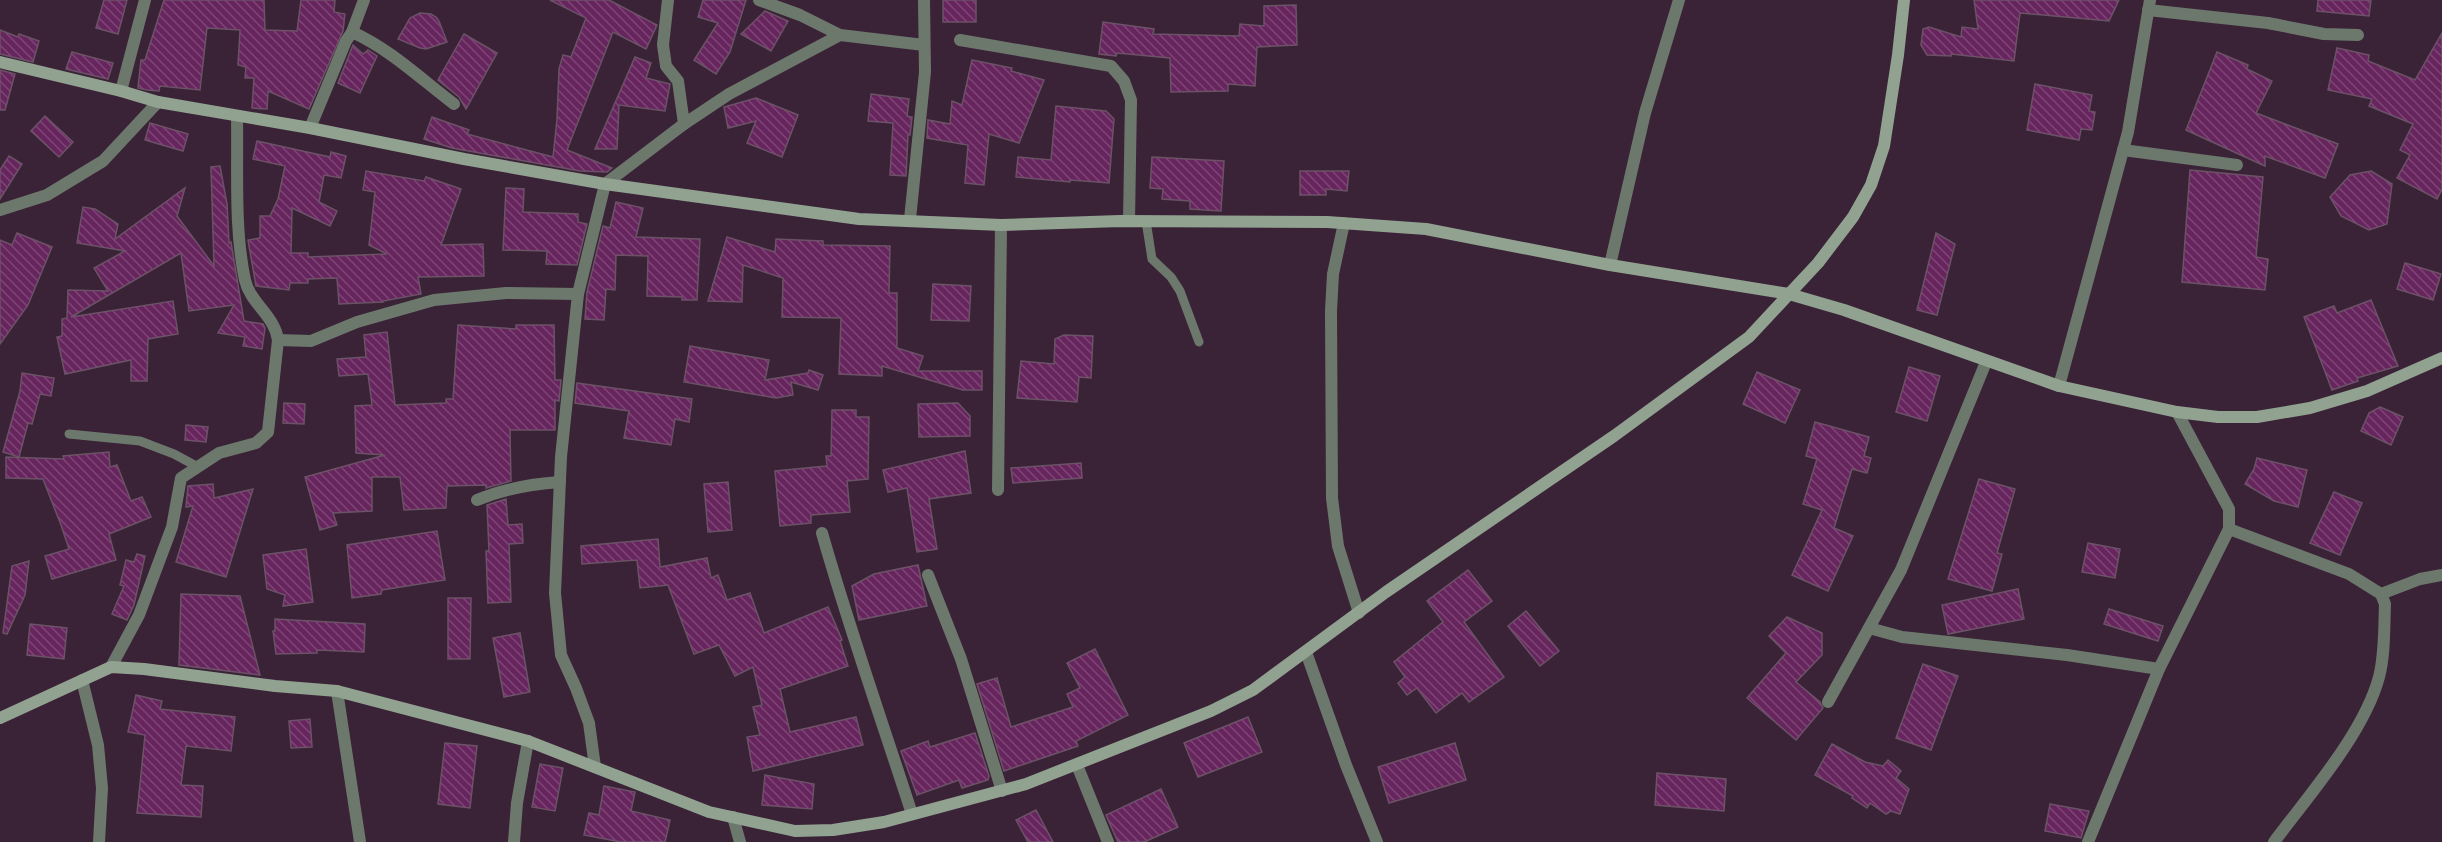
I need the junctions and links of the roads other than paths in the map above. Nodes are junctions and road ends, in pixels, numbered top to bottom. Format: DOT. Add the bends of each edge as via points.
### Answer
graph roads {
  1 [pos="145,0"];
  2 [pos="364,0"];
  3 [pos="668,0"];
  4 [pos="759,0"];
  5 [pos="924,0"];
  6 [pos="1679,0"];
  7 [pos="1904,0"];
  8 [pos="2149,5"];
  9 [pos="352,32"];
  10 [pos="840,35"];
  11 [pos="2358,35"];
  12 [pos="960,40"];
  13 [pos="924,45"];
  14 [pos="0,62"];
  15 [pos="121,91"];
  16 [pos="159,102"];
  17 [pos="454,104"];
  18 [pos="237,117"];
  19 [pos="684,124"];
  20 [pos="310,129"];
  21 [pos="2123,150"];
  22 [pos="2237,165"];
  23 [pos="605,184"];
  24 [pos="0,210"];
  25 [pos="910,219"];
  26 [pos="1129,221"];
  27 [pos="1146,221"];
  28 [pos="1344,223"];
  29 [pos="1001,225"];
  30 [pos="1610,265"];
  31 [pos="578,294"];
  32 [pos="1789,294"];
  33 [pos="278,340"];
  34 [pos="1199,342"];
  35 [pos="2442,358"];
  36 [pos="1986,362"];
  37 [pos="2059,386"];
  38 [pos="2177,412"];
  39 [pos="69,434"];
  40 [pos="198,467"];
  41 [pos="560,482"];
  42 [pos="998,490"];
  43 [pos="477,500"];
  44 [pos="2229,529"];
  45 [pos="822,533"];
  46 [pos="928,575"];
  47 [pos="2442,575"];
  48 [pos="2381,594"];
  49 [pos="1359,613"];
  50 [pos="1869,628"];
  51 [pos="1306,652"];
  52 [pos="111,668"];
  53 [pos="2159,669"];
  54 [pos="82,680"];
  55 [pos="337,691"];
  56 [pos="1828,702"];
  57 [pos="0,718"];
  58 [pos="528,741"];
  59 [pos="1077,765"];
  60 [pos="595,767"];
  61 [pos="1002,791"];
  62 [pos="912,814"];
  63 [pos="733,817"];
  64 [pos="99,842"];
  65 [pos="360,842"];
  66 [pos="514,842"];
  67 [pos="740,842"];
  68 [pos="1107,842"];
  69 [pos="1377,842"];
  70 [pos="2088,842"];
  71 [pos="2274,842"];
  1 -- 15 [label="street"];
  2 -- 9 [label="street"];
  3 -- 19 [label="street" via="663,45 666,66 678,81"];
  4 -- 10 [label="street"];
  5 -- 13 [label="street"];
  6 -- 30 [label="street" via="1646,113"];
  7 -- 32 [label="street" via="1884,146 1870,185 1853,217"];
  8 -- 11 [label="street" via="2324,34"];
  8 -- 21 [label="street"];
  9 -- 17 [label="street" via="398,60"];
  9 -- 20 [label="street"];
  10 -- 13 [label="street"];
  10 -- 19 [label="street" via="729,94"];
  12 -- 26 [label="street" via="1111,66 1124,81 1131,100"];
  13 -- 25 [label="street" via="925,72"];
  14 -- 15 [label="street"];
  15 -- 16 [label="street"];
  16 -- 18 [label="street"];
  16 -- 24 [label="street" via="103,161 47,195"];
  18 -- 20 [label="street"];
  18 -- 33 [label="street" via="240,235 246,282 271,320"];
  19 -- 23 [label="street"];
  20 -- 23 [label="street"];
  21 -- 22 [label="street"];
  21 -- 37 [label="street"];
  23 -- 25 [label="street" via="859,219"];
  23 -- 31 [label="street"];
  25 -- 29 [label="street"];
  26 -- 27 [label="street"];
  26 -- 29 [label="street"];
  27 -- 28 [label="street"];
  27 -- 34 [label="lane" via="1152,259 1180,291"];
  28 -- 30 [label="street" via="1426,229"];
  28 -- 49 [label="street" via="1333,274 1331,310 1332,498 1338,546"];
  29 -- 42 [label="street"];
  30 -- 32 [label="street"];
  31 -- 33 [label="street" via="506,293 434,300 357,322 311,341"];
  31 -- 41 [label="street"];
  32 -- 36 [label="street"];
  32 -- 49 [label="street" via="1749,337"];
  33 -- 40 [label="street" via="268,432 256,443 219,453"];
  35 -- 38 [label="street" via="2367,391 2310,408 2257,417"];
  36 -- 37 [label="street"];
  36 -- 50 [label="street" via="1901,570"];
  37 -- 38 [label="street"];
  38 -- 44 [label="street" via="2229,509"];
  39 -- 40 [label="lane" via="140,441"];
  40 -- 52 [label="street" via="181,478 172,527 139,615"];
  41 -- 43 [label="street" via="534,483"];
  41 -- 60 [label="street" via="555,593 561,655 589,723"];
  44 -- 48 [label="street" via="2349,574"];
  44 -- 53 [label="street"];
  45 -- 62 [label="street"];
  46 -- 61 [label="street" via="961,659"];
  47 -- 48 [label="street"];
  48 -- 71 [label="street" via="2385,604 2382,657 2365,714"];
  49 -- 51 [label="street"];
  50 -- 53 [label="street" via="1902,637"];
  50 -- 56 [label="street"];
  51 -- 59 [label="street" via="1253,690 1211,711"];
  51 -- 69 [label="street"];
  52 -- 54 [label="street"];
  52 -- 55 [label="street"];
  53 -- 70 [label="street"];
  54 -- 57 [label="street"];
  54 -- 64 [label="street" via="98,745 102,788"];
  55 -- 58 [label="street"];
  55 -- 65 [label="street"];
  58 -- 60 [label="street"];
  58 -- 66 [label="street"];
  59 -- 61 [label="street"];
  59 -- 68 [label="street"];
  60 -- 63 [label="street" via="709,812"];
  61 -- 62 [label="street"];
  62 -- 63 [label="street" via="833,830 795,831"];
  63 -- 67 [label="street"];
}
